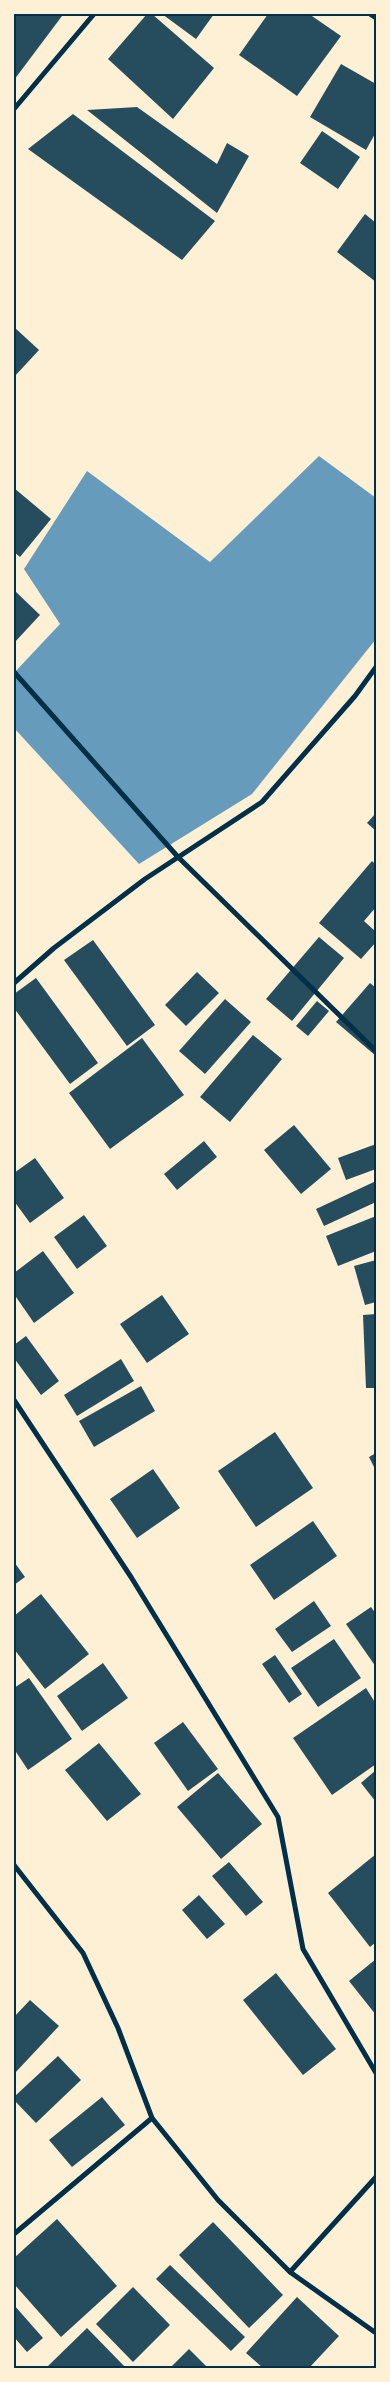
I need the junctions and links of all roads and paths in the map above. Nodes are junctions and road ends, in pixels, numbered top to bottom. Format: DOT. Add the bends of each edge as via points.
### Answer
graph roads {
  1 [pos="94,14"];
  2 [pos="370,14"];
  3 [pos="376,18"];
  4 [pos="14,109"];
  5 [pos="376,667"];
  6 [pos="14,672"];
  7 [pos="178,857"];
  8 [pos="14,983"];
  9 [pos="376,1051"];
  10 [pos="14,1400"];
  11 [pos="14,1865"];
  12 [pos="376,2073"];
  13 [pos="152,2118"];
  14 [pos="376,2177"];
  15 [pos="14,2234"];
  16 [pos="290,2272"];
  17 [pos="376,2333"];
  1 -- 4 [label="street"];
  2 -- 3 [label="street"];
  5 -- 7 [label="street" via="356,696 262,802"];
  6 -- 7 [label="street"];
  7 -- 8 [label="street" via="54,948"];
  7 -- 9 [label="street"];
  10 -- 12 [label="street" via="131,1577 278,1817 303,1949"];
  11 -- 13 [label="street" via="83,1953 118,2028"];
  13 -- 15 [label="street"];
  13 -- 16 [label="street" via="218,2200"];
  14 -- 16 [label="street"];
  16 -- 17 [label="street"];
}
